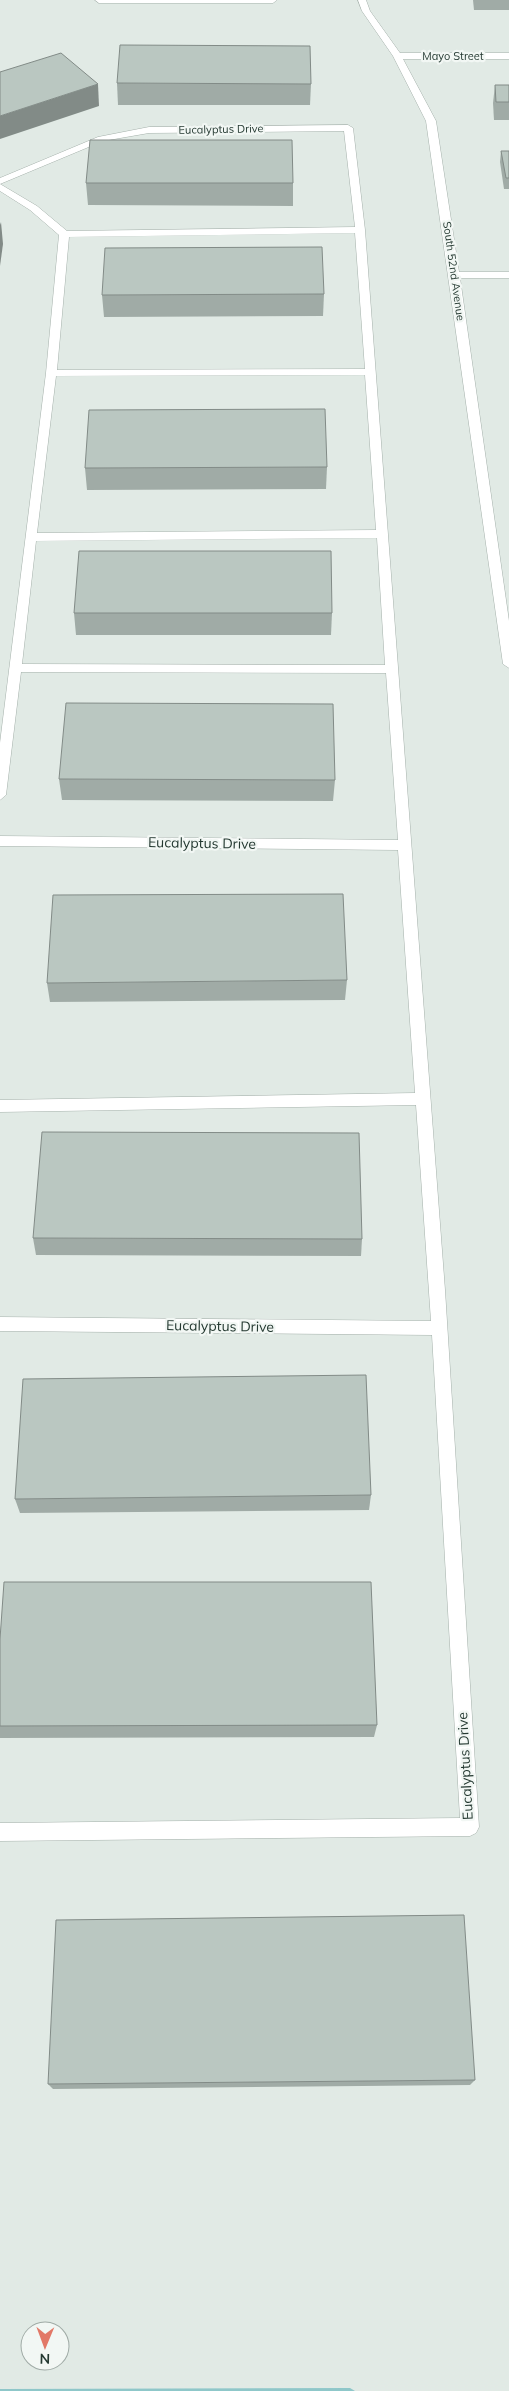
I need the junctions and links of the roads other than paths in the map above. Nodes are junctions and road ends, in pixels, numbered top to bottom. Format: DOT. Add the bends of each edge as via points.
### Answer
graph roads {
  1 [pos="99,0"];
  2 [pos="273,0"];
  3 [pos="362,0"];
  4 [pos="397,56"];
  5 [pos="509,56"];
  6 [pos="0,181"];
  7 [pos="0,187"];
  8 [pos="360,230"];
  9 [pos="64,234"];
  10 [pos="454,275"];
  11 [pos="509,275"];
  12 [pos="370,372"];
  13 [pos="51,373"];
  14 [pos="382,534"];
  15 [pos="32,537"];
  16 [pos="496,560"];
  17 [pos="509,560"];
  18 [pos="509,664"];
  19 [pos="16,668"];
  20 [pos="391,669"];
  21 [pos="0,795"];
  22 [pos="0,841"];
  23 [pos="404,845"];
  24 [pos="422,1099"];
  25 [pos="0,1106"];
  26 [pos="0,1324"];
  27 [pos="439,1328"];
  28 [pos="0,1832"];
  1 -- 2 [label="street"];
  3 -- 4 [label="street, South 52nd Avenue"];
  4 -- 5 [label="street, Mayo Street"];
  4 -- 10 [label="street, South 52nd Avenue" via="431,121"];
  6 -- 8 [label="street, Eucalyptus Drive" via="101,139 149,130 348,128"];
  7 -- 9 [label="street" via="25,200"];
  8 -- 9 [label="street"];
  8 -- 12 [label="street, Eucalyptus Drive"];
  9 -- 13 [label="street"];
  10 -- 11 [label="street"];
  10 -- 16 [label="street, South 52nd Avenue"];
  12 -- 13 [label="street"];
  12 -- 14 [label="street, Eucalyptus Drive"];
  13 -- 15 [label="street"];
  14 -- 15 [label="street"];
  14 -- 20 [label="street, Eucalyptus Drive"];
  15 -- 19 [label="street"];
  16 -- 17 [label="street"];
  16 -- 18 [label="street, South 52nd Avenue"];
  19 -- 20 [label="street"];
  19 -- 21 [label="street"];
  20 -- 23 [label="street, Eucalyptus Drive"];
  22 -- 23 [label="street, Eucalyptus Drive"];
  23 -- 24 [label="street, Eucalyptus Drive"];
  24 -- 25 [label="street"];
  24 -- 27 [label="street, Eucalyptus Drive"];
  26 -- 27 [label="street, Eucalyptus Drive"];
  27 -- 28 [label="street, Eucalyptus Drive" via="470,1827"];
}
